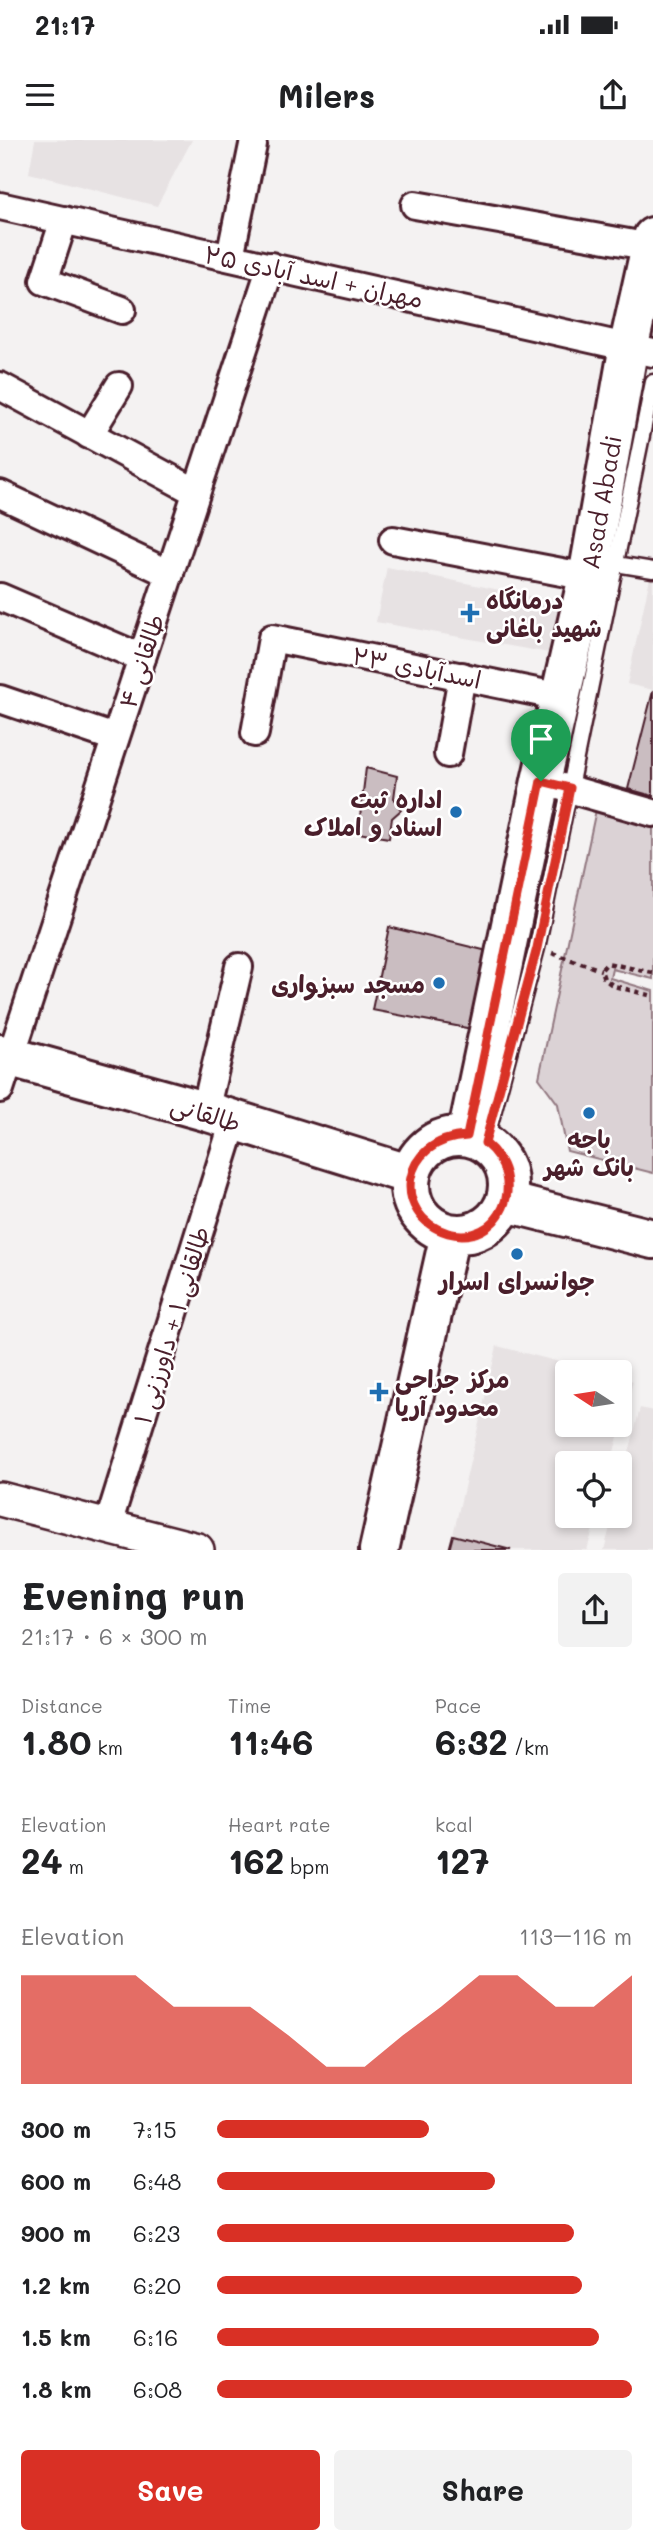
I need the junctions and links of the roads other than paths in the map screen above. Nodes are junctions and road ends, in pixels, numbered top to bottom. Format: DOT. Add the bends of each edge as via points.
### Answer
graph roads {
  1 [pos="253,145"];
  2 [pos="415,205"];
  3 [pos="0,206"];
  4 [pos="64,220"];
  5 [pos="652,242"];
  6 [pos="230,257"];
  7 [pos="271,266"];
  8 [pos="122,310"];
  9 [pos="641,349"];
  10 [pos="653,383"];
  11 [pos="0,386"];
  12 [pos="119,386"];
  13 [pos="89,435"];
  14 [pos="196,492"];
  15 [pos="0,494"];
  16 [pos="393,540"];
  17 [pos="602,570"];
  18 [pos="653,570"];
  19 [pos="170,574"];
  20 [pos="0,597"];
  21 [pos="142,658"];
  22 [pos="462,677"];
  23 [pos="561,697"];
  24 [pos="0,699"];
  25 [pos="255,733"];
  26 [pos="115,738"];
  27 [pos="448,754"];
  28 [pos="555,785"];
  29 [pos="653,813"];
  30 [pos="239,967"];
  31 [pos="3,1067"];
  32 [pos="220,1116"];
  33 [pos="476,1139"];
  34 [pos="411,1175"];
  35 [pos="506,1202"];
  36 [pos="450,1234"];
  37 [pos="653,1239"];
  38 [pos="0,1499"];
  39 [pos="107,1528"];
  40 [pos="197,1550"];
  41 [pos="379,1550"];
  1 -- 6 [label="street"];
  2 -- 5 [label="street"];
  3 -- 4 [label="street, مهران + اسد آبادی ۲۵"];
  4 -- 6 [label="street, مهران + اسد آبادی ۲۵"];
  4 -- 8 [label="street" via="44,281"];
  5 -- 9 [label="main road, Asad Abadi"];
  6 -- 7 [label="street, مهران + اسد آبادی ۲۵"];
  7 -- 9 [label="street, مهران + اسد آبادی ۲۵"];
  7 -- 14 [label="street, طالقانی ۴"];
  9 -- 17 [label="main road, Asad Abadi"];
  10 -- 17 [label="lane"];
  11 -- 13 [label="street"];
  12 -- 13 [label="street"];
  13 -- 14 [label="street"];
  14 -- 19 [label="street, طالقانی ۴"];
  15 -- 19 [label="street"];
  16 -- 17 [label="street"];
  17 -- 18 [label="lane"];
  17 -- 23 [label="main road, Asad Abadi"];
  17 -- 28 [label="lane"];
  19 -- 21 [label="street, طالقانی ۴"];
  20 -- 21 [label="street"];
  21 -- 26 [label="street, طالقانی ۴"];
  22 -- 23 [label="street, اسدآبادی ۲۳"];
  22 -- 25 [label="street, اسدآبادی ۲۳" via="272,638"];
  22 -- 27 [label="street"];
  23 -- 28 [label="main road, Asad Abadi"];
  24 -- 26 [label="street"];
  26 -- 31 [label="street, طالقانی ۴"];
  28 -- 29 [label="street"];
  28 -- 33 [label="main road, Asad Abadi"];
  30 -- 32 [label="street, طالقانی ۱ + داورزنی ۱"];
  31 -- 32 [label="main road, طالقانی"];
  32 -- 34 [label="main road, طالقانی"];
  32 -- 39 [label="street, طالقانی ۱ + داورزنی ۱"];
  33 -- 34 [label="main road" via="448,1137 431,1144"];
  33 -- 35 [label="main road" via="497,1153 505,1168 509,1184"];
  34 -- 36 [label="main road" via="411,1194 418,1212 432,1226"];
  35 -- 36 [label="main road" via="484,1228"];
  35 -- 37 [label="main road"];
  36 -- 41 [label="main road"];
  38 -- 39 [label="street"];
  39 -- 40 [label="street"];
}
